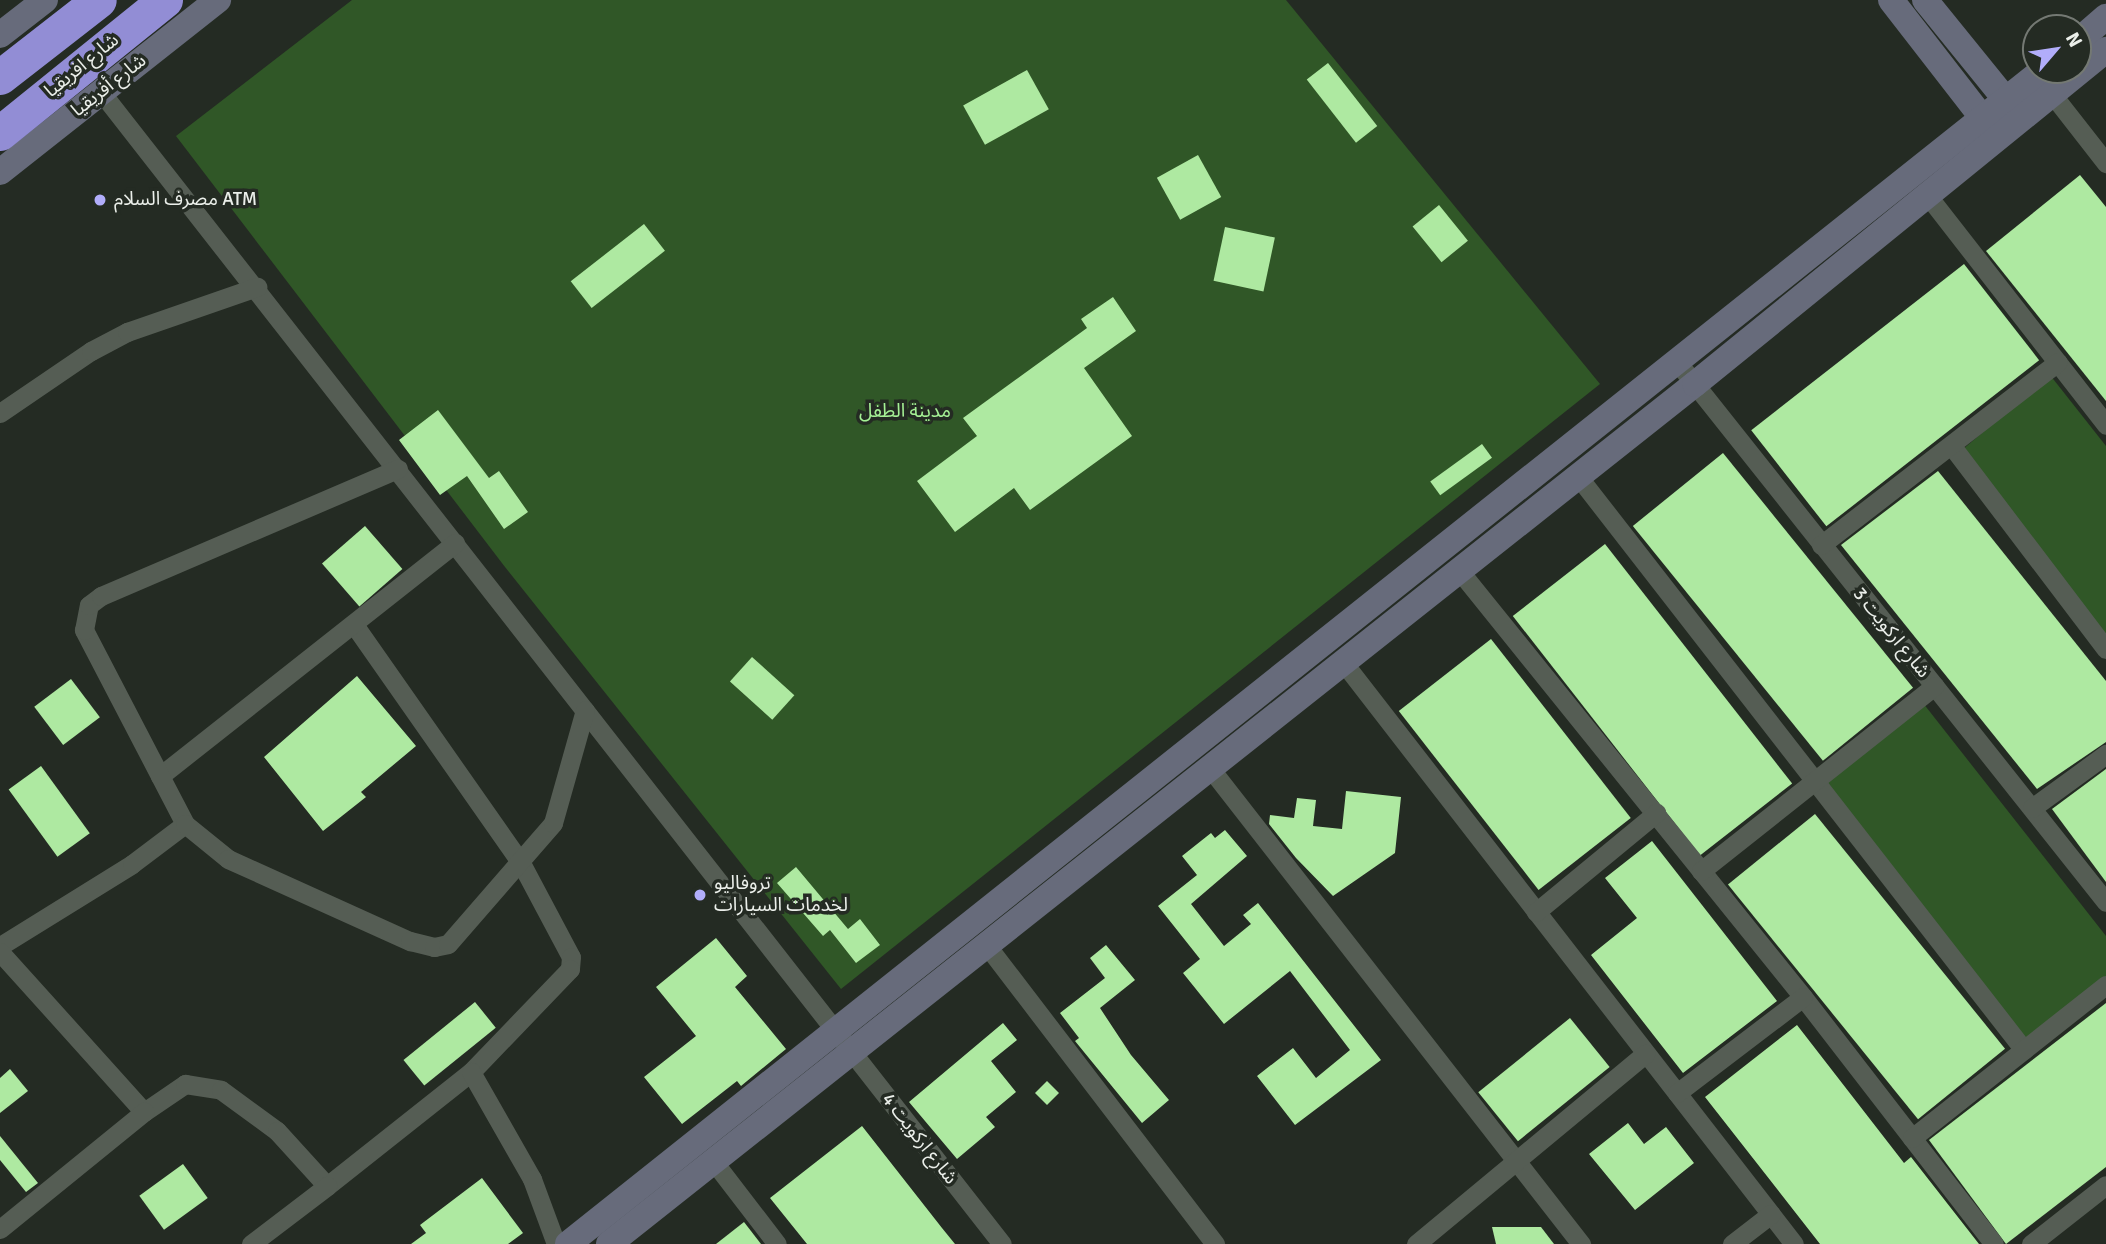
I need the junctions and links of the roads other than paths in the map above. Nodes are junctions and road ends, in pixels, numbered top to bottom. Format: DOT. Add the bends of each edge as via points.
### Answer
graph roads {
  1 [pos="45,0"];
  2 [pos="99,0"];
  3 [pos="165,0"];
  4 [pos="218,0"];
  5 [pos="1891,0"];
  6 [pos="1925,0"];
  7 [pos="2106,17"];
  8 [pos="2092,29"];
  9 [pos="0,35"];
  10 [pos="0,77"];
  11 [pos="2043,84"];
  12 [pos="2046,84"];
  13 [pos="2049,84"];
  14 [pos="101,92"];
  15 [pos="2006,100"];
  16 [pos="1984,120"];
  17 [pos="0,133"];
  18 [pos="2106,163"];
  19 [pos="0,172"];
  20 [pos="1928,196"];
  21 [pos="257,286"];
  22 [pos="2058,362"];
  23 [pos="1678,363"];
  24 [pos="1695,384"];
  25 [pos="0,412"];
  26 [pos="2106,425"];
  27 [pos="1951,445"];
  28 [pos="398,470"];
  29 [pos="1577,475"];
  30 [pos="455,543"];
  31 [pos="1821,545"];
  32 [pos="1458,569"];
  33 [pos="355,626"];
  34 [pos="2106,649"];
  35 [pos="1343,662"];
  36 [pos="1934,686"];
  37 [pos="585,710"];
  38 [pos="2106,754"];
  39 [pos="1210,768"];
  40 [pos="160,776"];
  41 [pos="1814,781"];
  42 [pos="2032,808"];
  43 [pos="1656,813"];
  44 [pos="185,824"];
  45 [pos="521,863"];
  46 [pos="1701,871"];
  47 [pos="2106,902"];
  48 [pos="1536,912"];
  49 [pos="0,946"];
  50 [pos="988,947"];
  51 [pos="0,952"];
  52 [pos="2106,985"];
  53 [pos="1803,997"];
  54 [pos="836,1033"];
  55 [pos="2024,1050"];
  56 [pos="1645,1054"];
  57 [pos="853,1055"];
  58 [pos="471,1072"];
  59 [pos="1677,1093"];
  60 [pos="144,1112"];
  61 [pos="1912,1138"];
  62 [pos="714,1162"];
  63 [pos="1518,1162"];
  64 [pos="2106,1185"];
  65 [pos="327,1186"];
  66 [pos="1771,1214"];
  67 [pos="0,1229"];
  68 [pos="251,1244"];
  69 [pos="556,1244"];
  70 [pos="568,1244"];
  71 [pos="609,1244"];
  72 [pos="777,1244"];
  73 [pos="1002,1244"];
  74 [pos="1215,1244"];
  75 [pos="1416,1244"];
  76 [pos="1581,1244"];
  77 [pos="1732,1244"];
  78 [pos="1794,1244"];
  79 [pos="1994,1244"];
  80 [pos="2031,1244"];
  1 -- 9 [label="street"];
  2 -- 10 [label="highway"];
  3 -- 17 [label="highway, شارع افريقيا"];
  4 -- 14 [label="street, شارع أفريقيا"];
  5 -- 16 [label="street"];
  6 -- 15 [label="street"];
  7 -- 8 [label="street"];
  11 -- 15 [label="street"];
  12 -- 20 [label="street"];
  13 -- 18 [label="street"];
  14 -- 19 [label="street, شارع أفريقيا"];
  14 -- 21 [label="street, شارع اركويت 4"];
  15 -- 16 [label="street"];
  16 -- 23 [label="street"];
  20 -- 22 [label="street"];
  20 -- 24 [label="street"];
  21 -- 25 [label="street" via="127,332"];
  21 -- 28 [label="street, شارع اركويت 4"];
  22 -- 26 [label="street"];
  22 -- 27 [label="street"];
  23 -- 24 [label="street, شارع اركويت 3"];
  23 -- 54 [label="street"];
  24 -- 29 [label="street"];
  24 -- 31 [label="street, شارع اركويت 3"];
  27 -- 31 [label="street"];
  27 -- 34 [label="street"];
  28 -- 30 [label="street, شارع اركويت 4"];
  28 -- 40 [label="street" via="89,605 84,630"];
  29 -- 32 [label="street"];
  29 -- 41 [label="street"];
  30 -- 33 [label="street"];
  30 -- 37 [label="street, شارع اركويت 4"];
  31 -- 36 [label="street, شارع اركويت 3"];
  32 -- 35 [label="street"];
  32 -- 43 [label="street"];
  33 -- 40 [label="street"];
  33 -- 45 [label="street"];
  35 -- 39 [label="street"];
  35 -- 48 [label="street"];
  36 -- 41 [label="street"];
  36 -- 42 [label="street, شارع اركويت 3"];
  37 -- 45 [label="street" via="552,823"];
  37 -- 54 [label="street, شارع اركويت 4"];
  38 -- 42 [label="street"];
  39 -- 50 [label="street"];
  39 -- 63 [label="street"];
  40 -- 44 [label="street"];
  41 -- 46 [label="street"];
  41 -- 55 [label="street"];
  42 -- 47 [label="street, شارع اركويت 3"];
  43 -- 46 [label="street"];
  43 -- 48 [label="street"];
  44 -- 45 [label="street" via="228,859 410,941 434,947 448,943"];
  44 -- 49 [label="street" via="132,864"];
  45 -- 58 [label="street" via="567,945 570,969"];
  46 -- 53 [label="street"];
  48 -- 56 [label="street"];
  50 -- 57 [label="street"];
  50 -- 74 [label="street"];
  51 -- 60 [label="street"];
  52 -- 55 [label="street"];
  53 -- 59 [label="street"];
  53 -- 61 [label="street"];
  54 -- 57 [label="street, شارع اركويت 4"];
  54 -- 70 [label="street"];
  55 -- 61 [label="street"];
  56 -- 59 [label="street"];
  56 -- 63 [label="street"];
  57 -- 62 [label="street"];
  57 -- 73 [label="street, شارع اركويت 4"];
  58 -- 65 [label="street"];
  58 -- 69 [label="street" via="532,1179"];
  59 -- 66 [label="street"];
  60 -- 65 [label="street" via="185,1084 221,1090 277,1131"];
  60 -- 67 [label="street"];
  61 -- 79 [label="street"];
  62 -- 71 [label="street"];
  62 -- 72 [label="street"];
  63 -- 75 [label="street"];
  63 -- 76 [label="street"];
  64 -- 80 [label="street"];
  65 -- 68 [label="street"];
  66 -- 77 [label="street"];
  66 -- 78 [label="street"];
}
